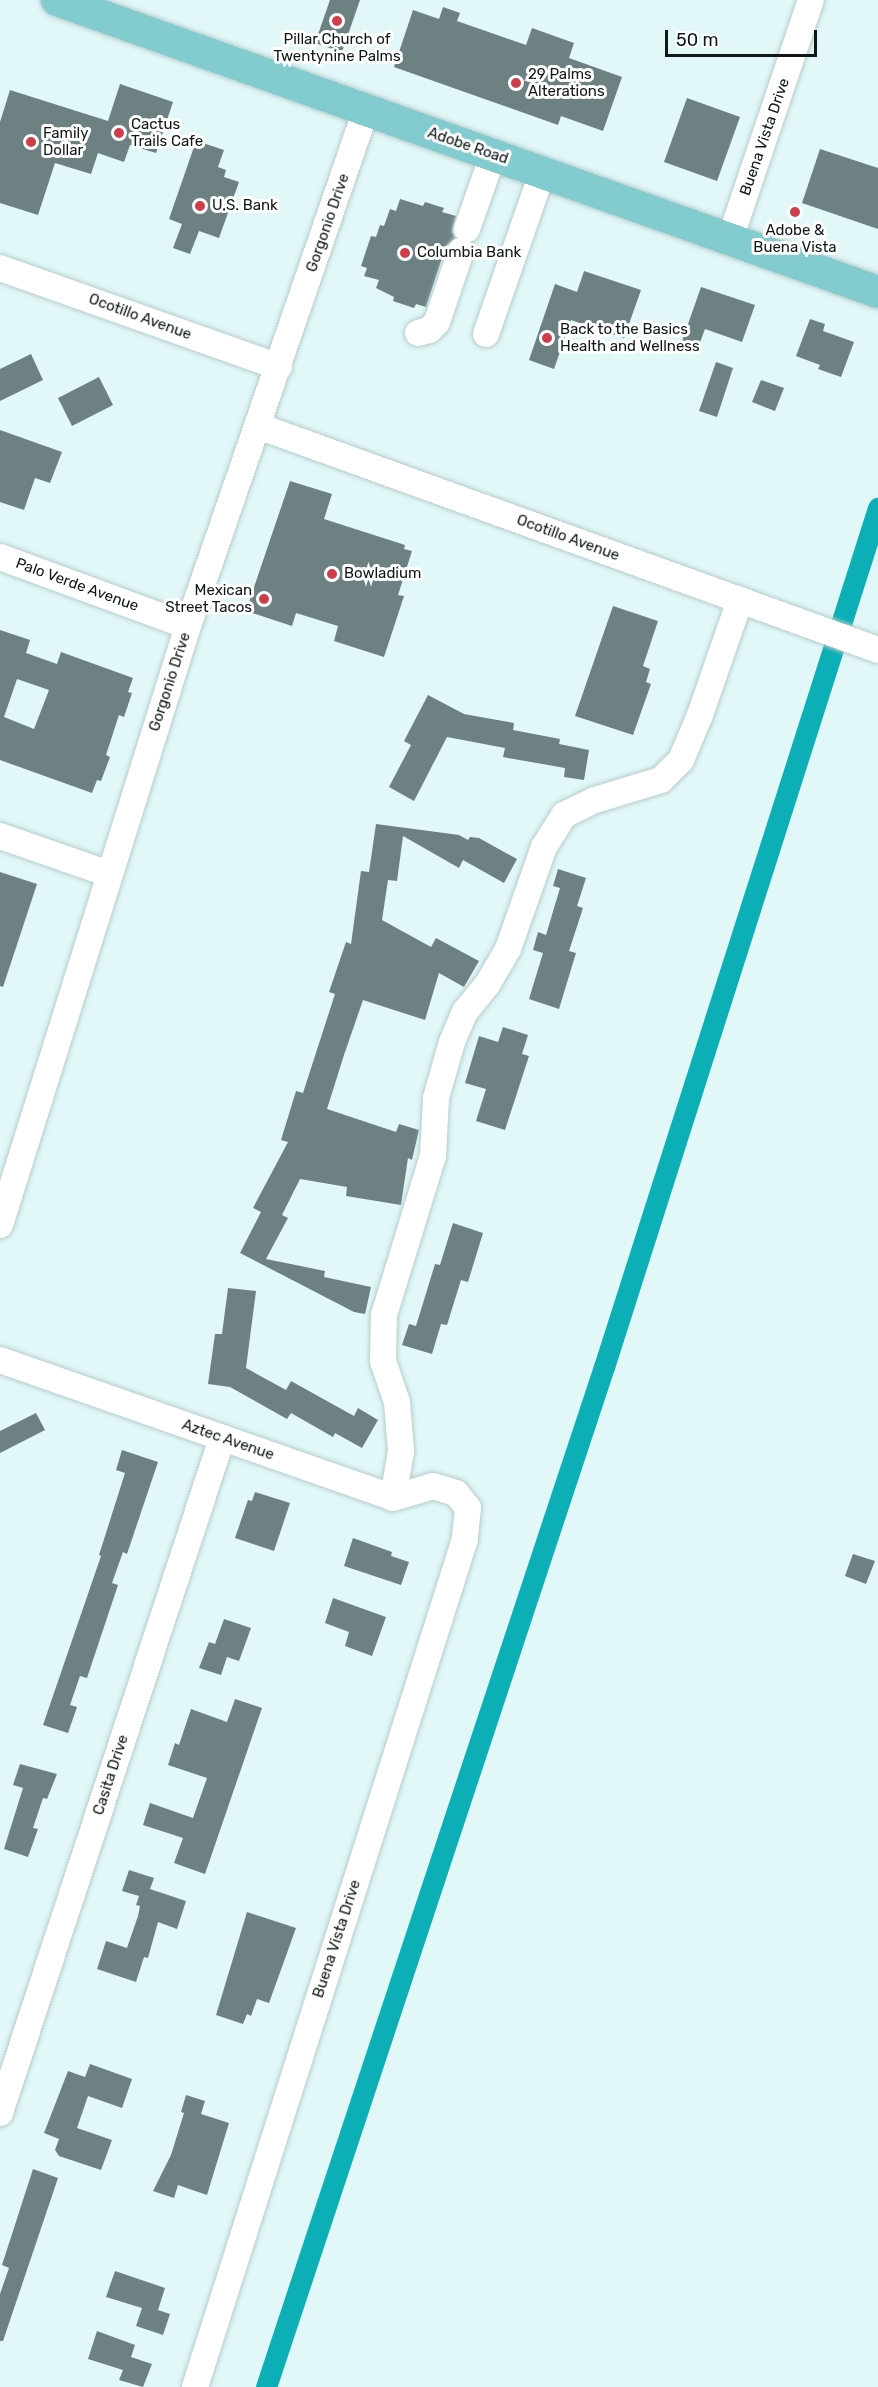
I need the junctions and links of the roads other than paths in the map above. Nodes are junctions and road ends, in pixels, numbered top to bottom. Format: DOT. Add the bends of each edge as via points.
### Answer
graph roads {
  1 [pos="57,0"];
  2 [pos="811,0"];
  3 [pos="366,110"];
  4 [pos="493,155"];
  5 [pos="542,173"];
  6 [pos="730,239"];
  7 [pos="0,268"];
  8 [pos="878,292"];
  9 [pos="418,333"];
  10 [pos="486,334"];
  11 [pos="279,367"];
  12 [pos="258,426"];
  13 [pos="0,557"];
  14 [pos="740,600"];
  15 [pos="188,626"];
  16 [pos="878,651"];
  17 [pos="0,836"];
  18 [pos="109,874"];
  19 [pos="0,1225"];
  20 [pos="0,1360"];
  21 [pos="222,1438"];
  22 [pos="393,1498"];
  23 [pos="0,2113"];
  24 [pos="195,2387"];
  1 -- 3 [label="main road, Adobe Road"];
  2 -- 6 [label="street, Buena Vista Drive"];
  3 -- 4 [label="main road, Adobe Road"];
  3 -- 11 [label="street, Gorgonio Drive"];
  4 -- 5 [label="main road, Adobe Road"];
  4 -- 9 [label="street" via="437,322"];
  5 -- 6 [label="main road, Adobe Road"];
  5 -- 10 [label="street"];
  6 -- 8 [label="main road, Adobe Road"];
  7 -- 11 [label="street, Ocotillo Avenue"];
  11 -- 12 [label="street, Gorgonio Drive"];
  12 -- 14 [label="street, Ocotillo Avenue"];
  12 -- 15 [label="street, Gorgonio Drive"];
  13 -- 15 [label="street, Palo Verde Avenue"];
  14 -- 16 [label="street, Ocotillo Avenue"];
  14 -- 22 [label="street" via="681,760 661,780 595,800 564,815 544,847 508,949 465,1012 452,1042 436,1098 433,1156 384,1316 383,1361 397,1402 401,1450"];
  15 -- 18 [label="street, Gorgonio Drive"];
  17 -- 18 [label="street"];
  18 -- 19 [label="street, Gorgonio Drive"];
  20 -- 21 [label="street, Aztec Avenue"];
  21 -- 22 [label="street, Aztec Avenue"];
  21 -- 23 [label="street, Casita Drive"];
  22 -- 24 [label="street, Buena Vista Drive" via="433,1486 456,1493 468,1508 465,1539"];
}
